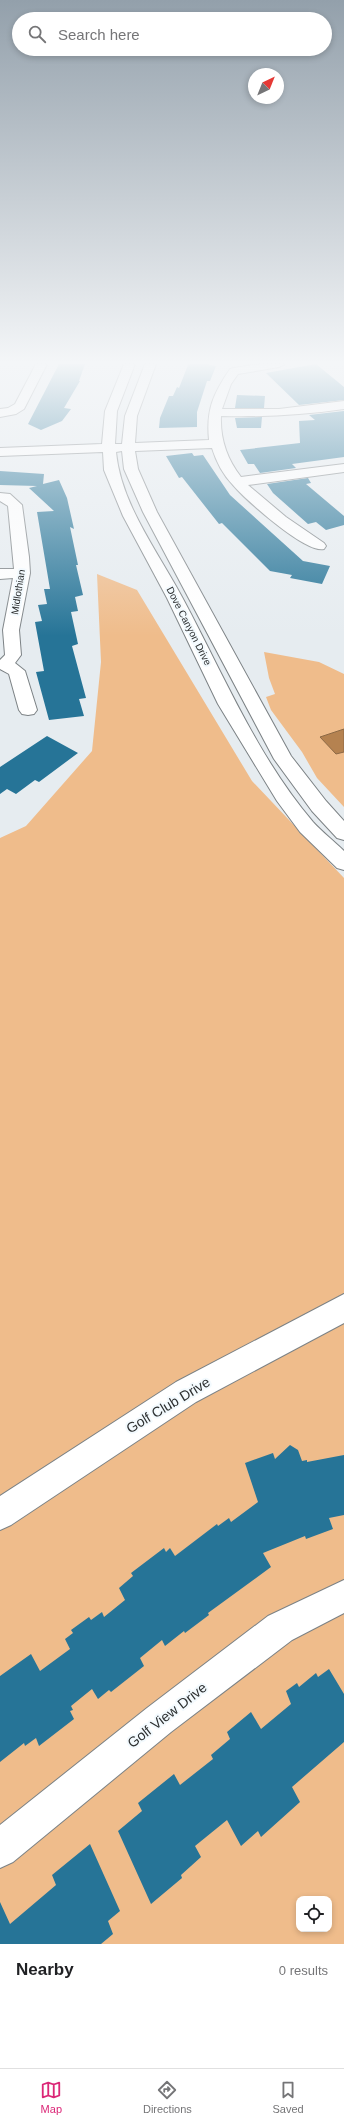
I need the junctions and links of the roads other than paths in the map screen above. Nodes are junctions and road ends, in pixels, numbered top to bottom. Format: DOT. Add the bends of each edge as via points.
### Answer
graph roads {
  1 [pos="109,455"];
  2 [pos="129,455"];
  3 [pos="220,455"];
  4 [pos="344,468"];
  5 [pos="237,482"];
  6 [pos="2,497"];
  7 [pos="319,546"];
  8 [pos="22,573"];
  9 [pos="0,574"];
  10 [pos="3,665"];
  11 [pos="28,710"];
  12 [pos="344,833"];
  13 [pos="344,863"];
  14 [pos="344,1308"];
  15 [pos="0,1514"];
  16 [pos="344,1596"];
  17 [pos="0,1849"];
  1 -- 13 [label="street, Dove Canyon Drive" via="111,470 130,516 244,734 307,827"];
  2 -- 12 [label="street, Dove Canyon Drive" via="131,469 150,512 283,759 319,806"];
  3 -- 5 [label="street"];
  4 -- 5 [label="street"];
  5 -- 7 [label="street" via="297,534"];
  6 -- 8 [label="street, Midlothian" via="14,506"];
  8 -- 9 [label="street"];
  8 -- 10 [label="street, Midlothian" via="11,630 13,655"];
  10 -- 11 [label="street" via="17,671"];
  14 -- 15 [label="street, Golf Club Drive" via="186,1392"];
  16 -- 17 [label="street, Golf View Drive" via="280,1628 160,1720"];
}
